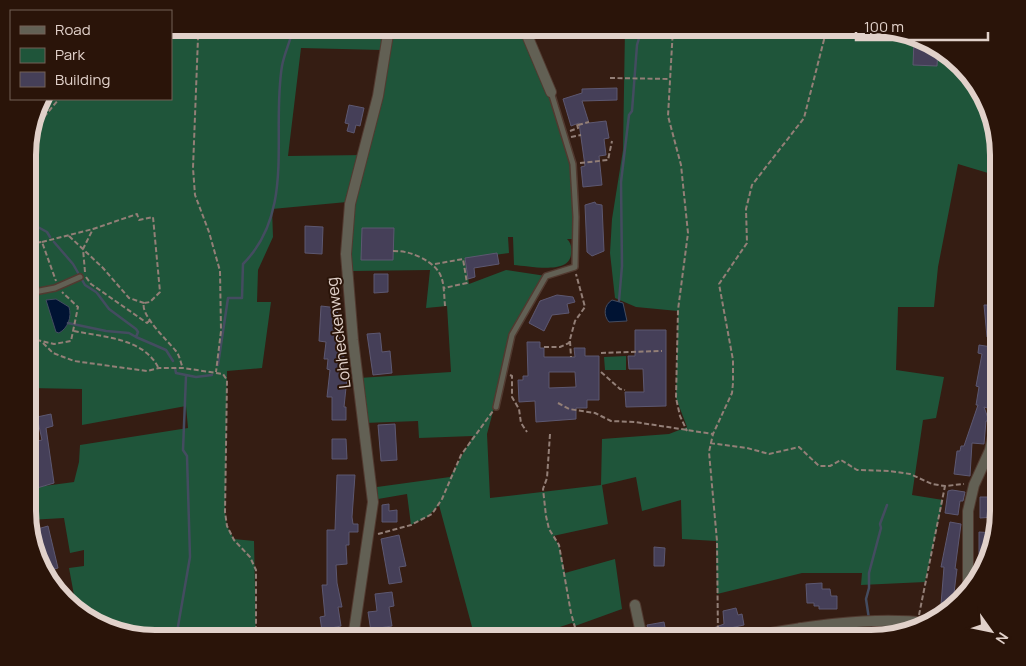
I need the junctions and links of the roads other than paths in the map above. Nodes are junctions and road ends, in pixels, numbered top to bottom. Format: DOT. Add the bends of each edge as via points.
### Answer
graph roads {
  1 [pos="388,36"];
  2 [pos="527,36"];
  3 [pos="551,92"];
  4 [pos="82,276"];
  5 [pos="36,291"];
  6 [pos="496,408"];
  7 [pos="989,452"];
  8 [pos="968,580"];
  9 [pos="635,605"];
  10 [pos="914,622"];
  11 [pos="640,629"];
  12 [pos="824,629"];
  13 [pos="354,630"];
  1 -- 13 [label="street, Lohheckenweg" via="381,84 349,209 346,262 373,489 370,536"];
  2 -- 3 [label="street"];
  3 -- 6 [label="lane" via="573,164 575,267 551,272 542,281 512,335"];
  4 -- 5 [label="lane"];
  7 -- 8 [label="street" via="974,485 967,528"];
  9 -- 11 [label="street"];
  10 -- 12 [label="street" via="868,622"];
}
